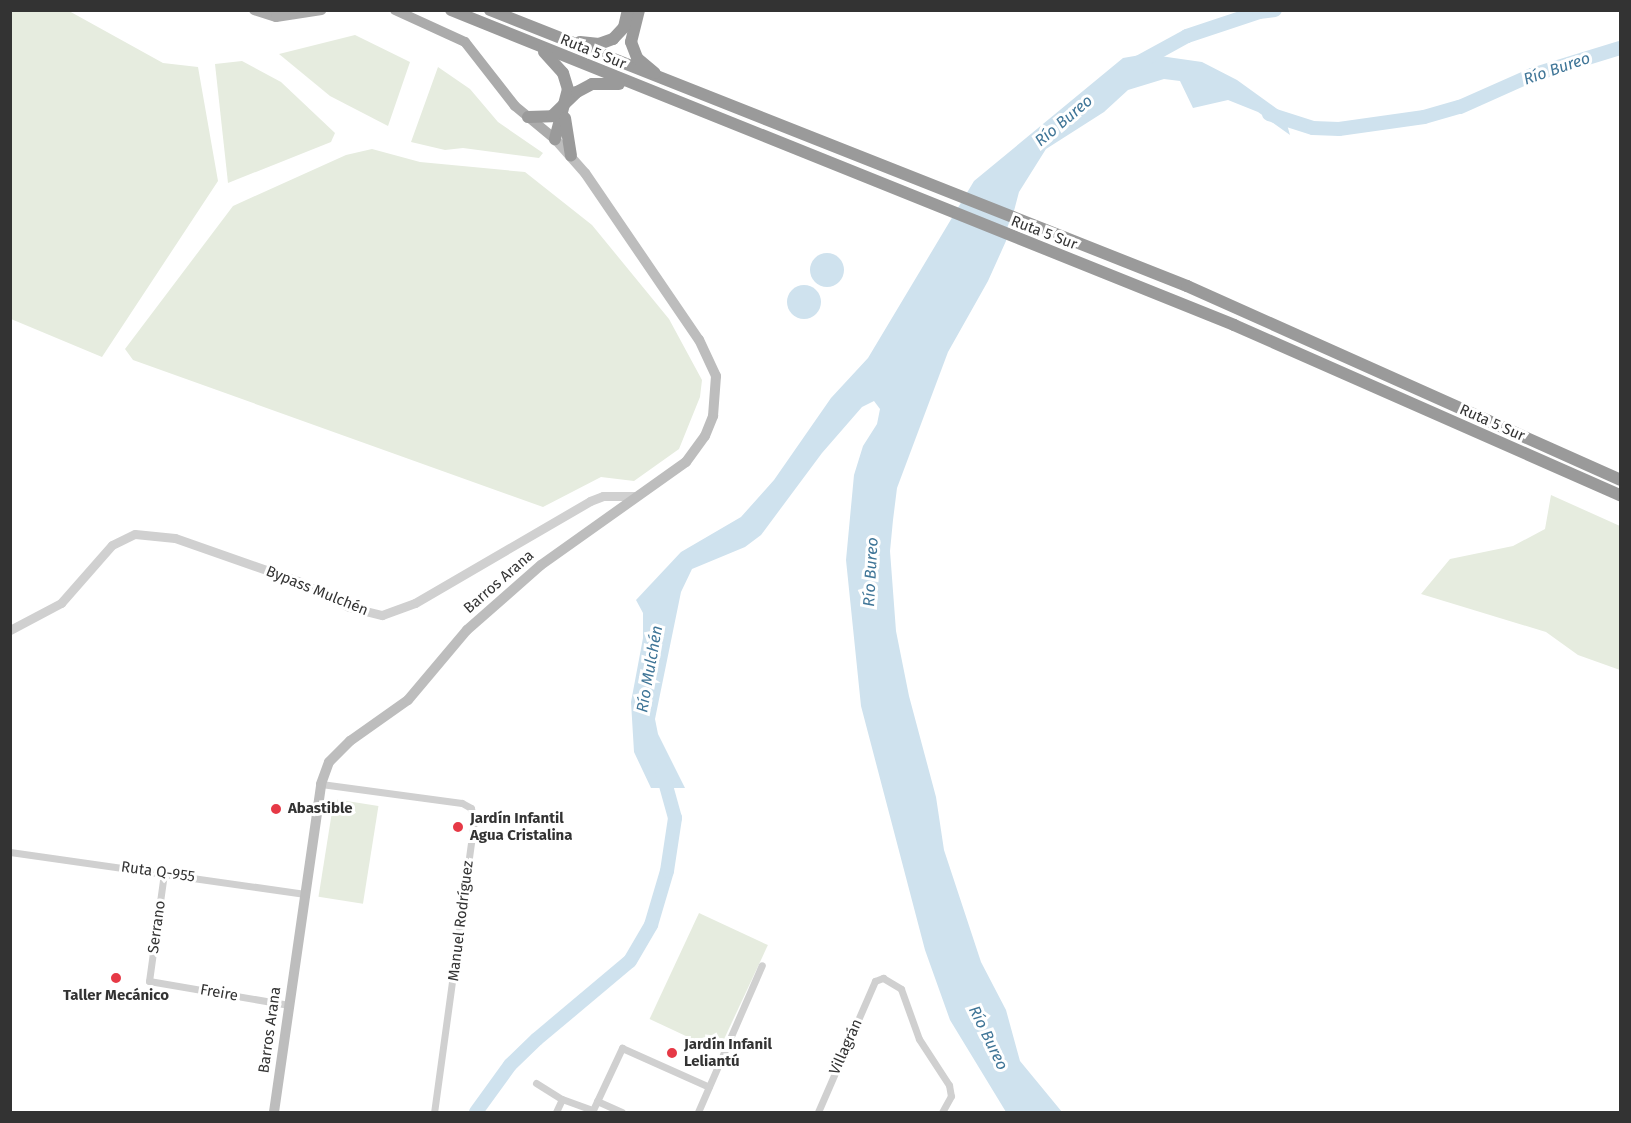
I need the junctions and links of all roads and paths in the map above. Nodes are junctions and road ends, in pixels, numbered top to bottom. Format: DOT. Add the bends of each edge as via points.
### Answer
graph roads {
  1 [pos="254,10"];
  2 [pos="321,10"];
  3 [pos="395,10"];
  4 [pos="451,10"];
  5 [pos="490,10"];
  6 [pos="628,10"];
  7 [pos="639,10"];
  8 [pos="564,40"];
  9 [pos="531,43"];
  10 [pos="663,80"];
  11 [pos="644,89"];
  12 [pos="566,105"];
  13 [pos="528,117"];
  14 [pos="555,139"];
  15 [pos="572,156"];
  16 [pos="1620,480"];
  17 [pos="1620,495"];
  18 [pos="634,496"];
  19 [pos="10,630"];
  20 [pos="321,784"];
  21 [pos="10,852"];
  22 [pos="164,873"];
  23 [pos="305,894"];
  24 [pos="762,965"];
  25 [pos="149,981"];
  26 [pos="289,1005"];
  27 [pos="536,1083"];
  28 [pos="709,1087"];
  29 [pos="562,1099"];
  30 [pos="597,1101"];
  31 [pos="592,1111"];
  32 [pos="943,1112"];
  33 [pos="274,1113"];
  34 [pos="434,1113"];
  35 [pos="556,1113"];
  36 [pos="622,1113"];
  37 [pos="698,1113"];
  38 [pos="818,1113"];
  1 -- 2 [label="main road" via="276,17"];
  3 -- 13 [label="main road" via="465,42"];
  4 -- 9 [label="highway, Ruta 5 Sur"];
  5 -- 8 [label="highway, Ruta 5 Sur"];
  6 -- 8 [label="highway" via="624,27 608,42"];
  7 -- 10 [label="highway" via="631,31 632,48 637,58"];
  8 -- 10 [label="highway, Ruta 5 Sur"];
  9 -- 11 [label="highway, Ruta 5 Sur"];
  9 -- 12 [label="highway" via="563,73 568,88"];
  10 -- 16 [label="highway, Ruta 5 Sur" via="1273,323"];
  11 -- 12 [label="highway" via="592,84 577,92"];
  11 -- 17 [label="highway, Ruta 5 Sur" via="1292,350"];
  12 -- 13 [label="highway" via="546,118"];
  12 -- 14 [label="highway"];
  12 -- 15 [label="highway" via="566,134"];
  13 -- 14 [label="main road"];
  14 -- 15 [label="main road, Barros Arana"];
  15 -- 18 [label="main road, Barros Arana" via="692,328 716,376 713,416 699,445 676,470"];
  18 -- 19 [label="street, Bypass Mulchén" via="603,496 590,501 415,603 382,615 349,607 298,581 176,538 135,534 112,545 61,603"];
  18 -- 20 [label="main road, Barros Arana" via="562,548 480,616 408,700 334,756"];
  20 -- 23 [label="main road, Barros Arana"];
  20 -- 34 [label="street, Manuel Rodríguez" via="462,803 471,808 474,821"];
  21 -- 22 [label="street, Ruta Q-955"];
  22 -- 23 [label="street, Ruta Q-955"];
  22 -- 25 [label="street, Serrano"];
  23 -- 26 [label="main road, Barros Arana"];
  24 -- 28 [label="street"];
  25 -- 26 [label="street, Freire"];
  26 -- 33 [label="main road, Barros Arana"];
  27 -- 29 [label="street"];
  28 -- 30 [label="street" via="621,1048"];
  28 -- 37 [label="street"];
  29 -- 31 [label="street"];
  29 -- 35 [label="street"];
  30 -- 31 [label="street"];
  30 -- 36 [label="street"];
  32 -- 38 [label="street, Villagrán" via="950,1089 919,1039 901,989 887,979 875,981"];
}
